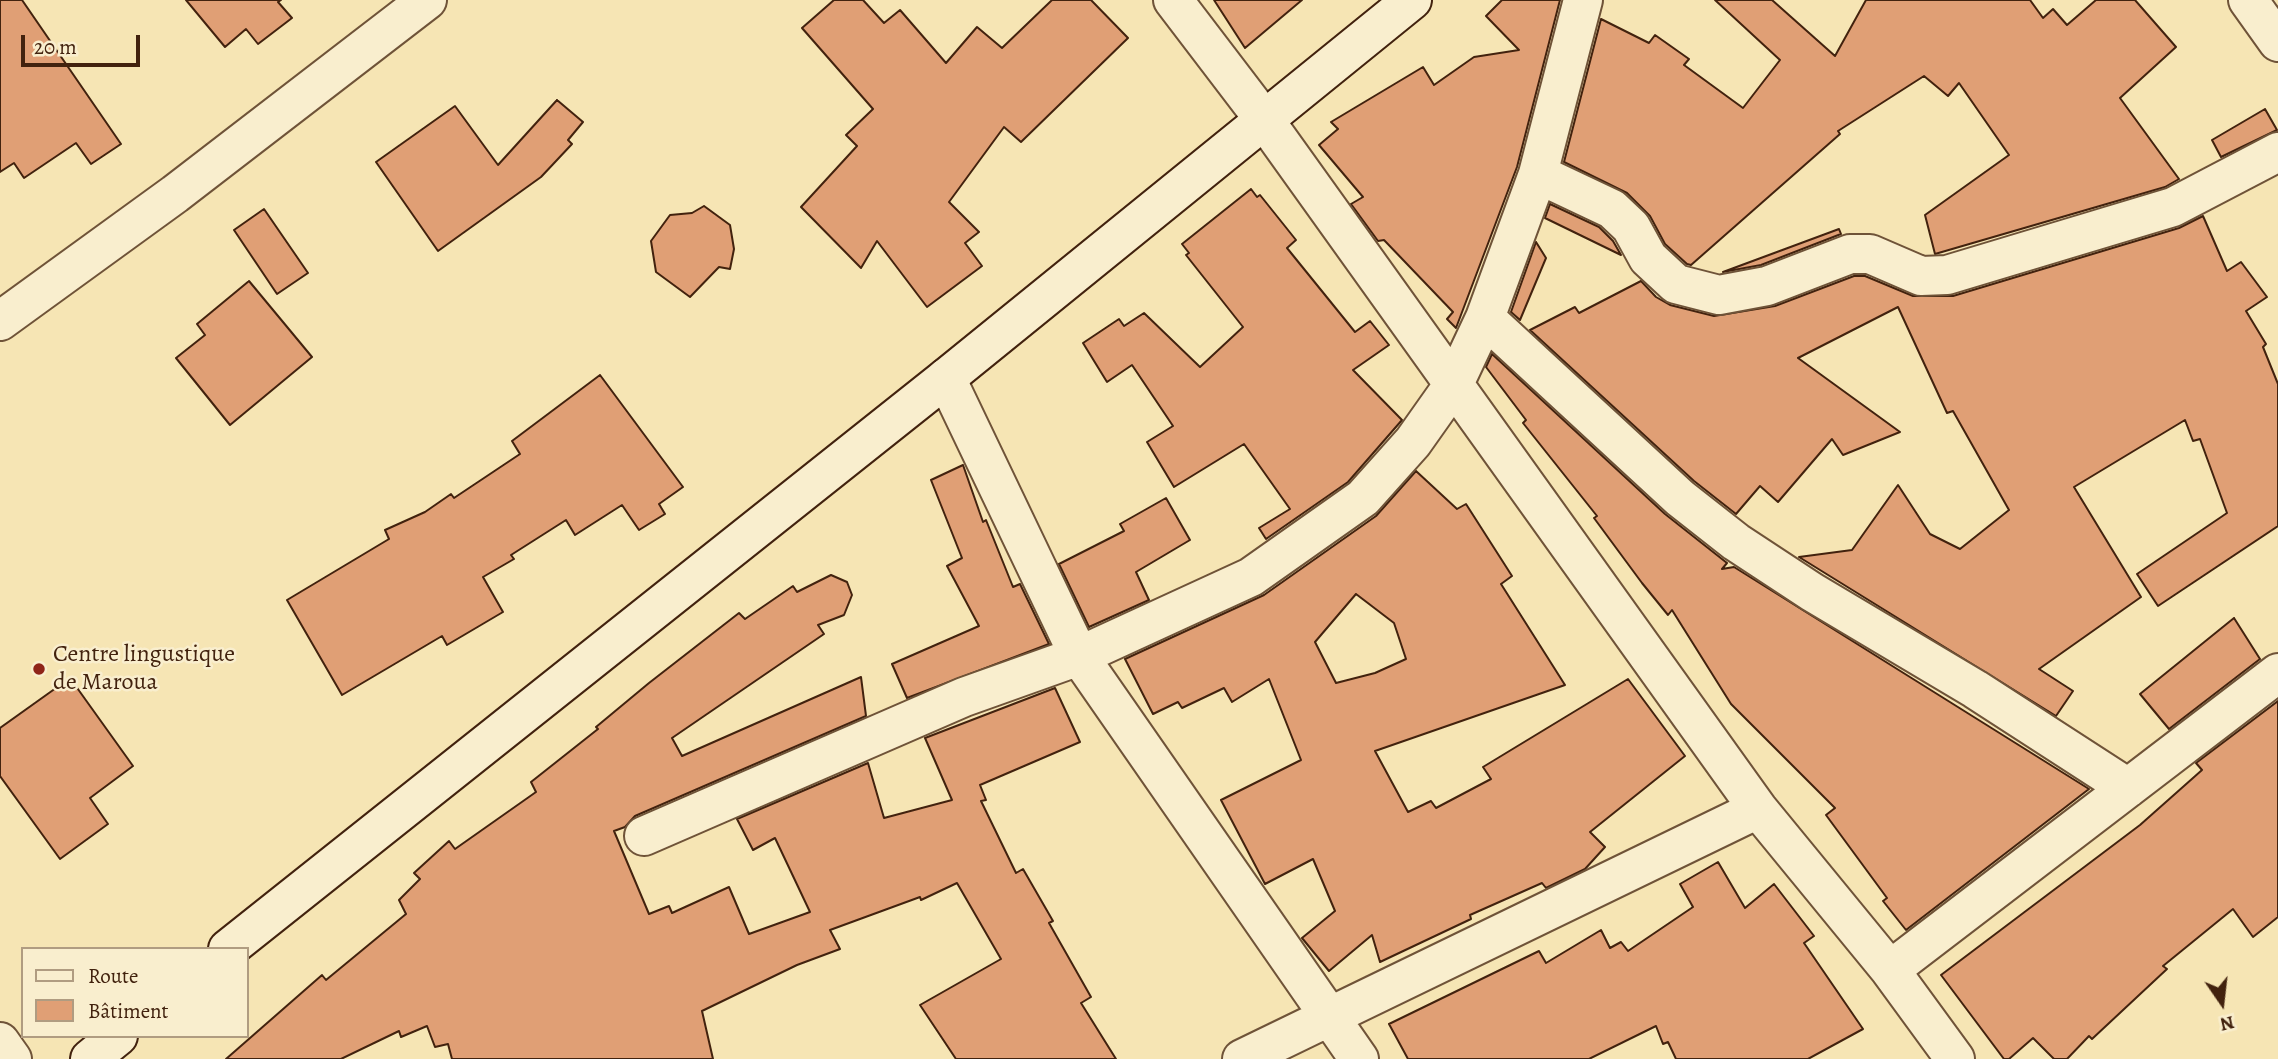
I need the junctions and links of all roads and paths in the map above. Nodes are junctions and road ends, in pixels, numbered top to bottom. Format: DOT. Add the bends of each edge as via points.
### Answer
graph roads {
  1 [pos="427,0"];
  2 [pos="1173,0"];
  3 [pos="1412,0"];
  4 [pos="1583,0"];
  5 [pos="2248,0"];
  6 [pos="2278,42"];
  7 [pos="1263,118"];
  8 [pos="2278,152"];
  9 [pos="1538,174"];
  10 [pos="1485,318"];
  11 [pos="0,321"];
  12 [pos="946,378"];
  13 [pos="1454,384"];
  14 [pos="1079,656"];
  15 [pos="2278,673"];
  16 [pos="2128,788"];
  17 [pos="1758,809"];
  18 [pos="644,836"];
  19 [pos="231,947"];
  20 [pos="1890,970"];
  21 [pos="1329,1017"];
  22 [pos="116,1038"];
  23 [pos="0,1041"];
  24 [pos="12,1059"];
  25 [pos="90,1059"];
  26 [pos="1242,1059"];
  27 [pos="1359,1059"];
  28 [pos="1955,1059"];
  1 -- 11 [label="street" via="175,194"];
  2 -- 7 [label="street"];
  3 -- 7 [label="street"];
  4 -- 9 [label="street"];
  5 -- 6 [label="street"];
  7 -- 12 [label="street"];
  7 -- 13 [label="street"];
  8 -- 9 [label="street" via="2173,207 1947,275 1921,276 1870,254 1850,254 1767,286 1719,295 1676,284 1648,258 1631,227 1612,209"];
  9 -- 10 [label="street"];
  10 -- 13 [label="street"];
  10 -- 16 [label="street" via="1680,498 1735,542"];
  12 -- 14 [label="street"];
  12 -- 19 [label="street"];
  13 -- 14 [label="street" via="1413,442 1363,498 1251,577"];
  13 -- 17 [label="street"];
  14 -- 18 [label="street" via="964,697"];
  14 -- 21 [label="street"];
  15 -- 16 [label="street"];
  16 -- 20 [label="street"];
  17 -- 20 [label="street"];
  17 -- 21 [label="street"];
  20 -- 28 [label="street"];
  21 -- 26 [label="street"];
  21 -- 27 [label="street"];
  22 -- 25 [label="street"];
  23 -- 24 [label="street"];
}
